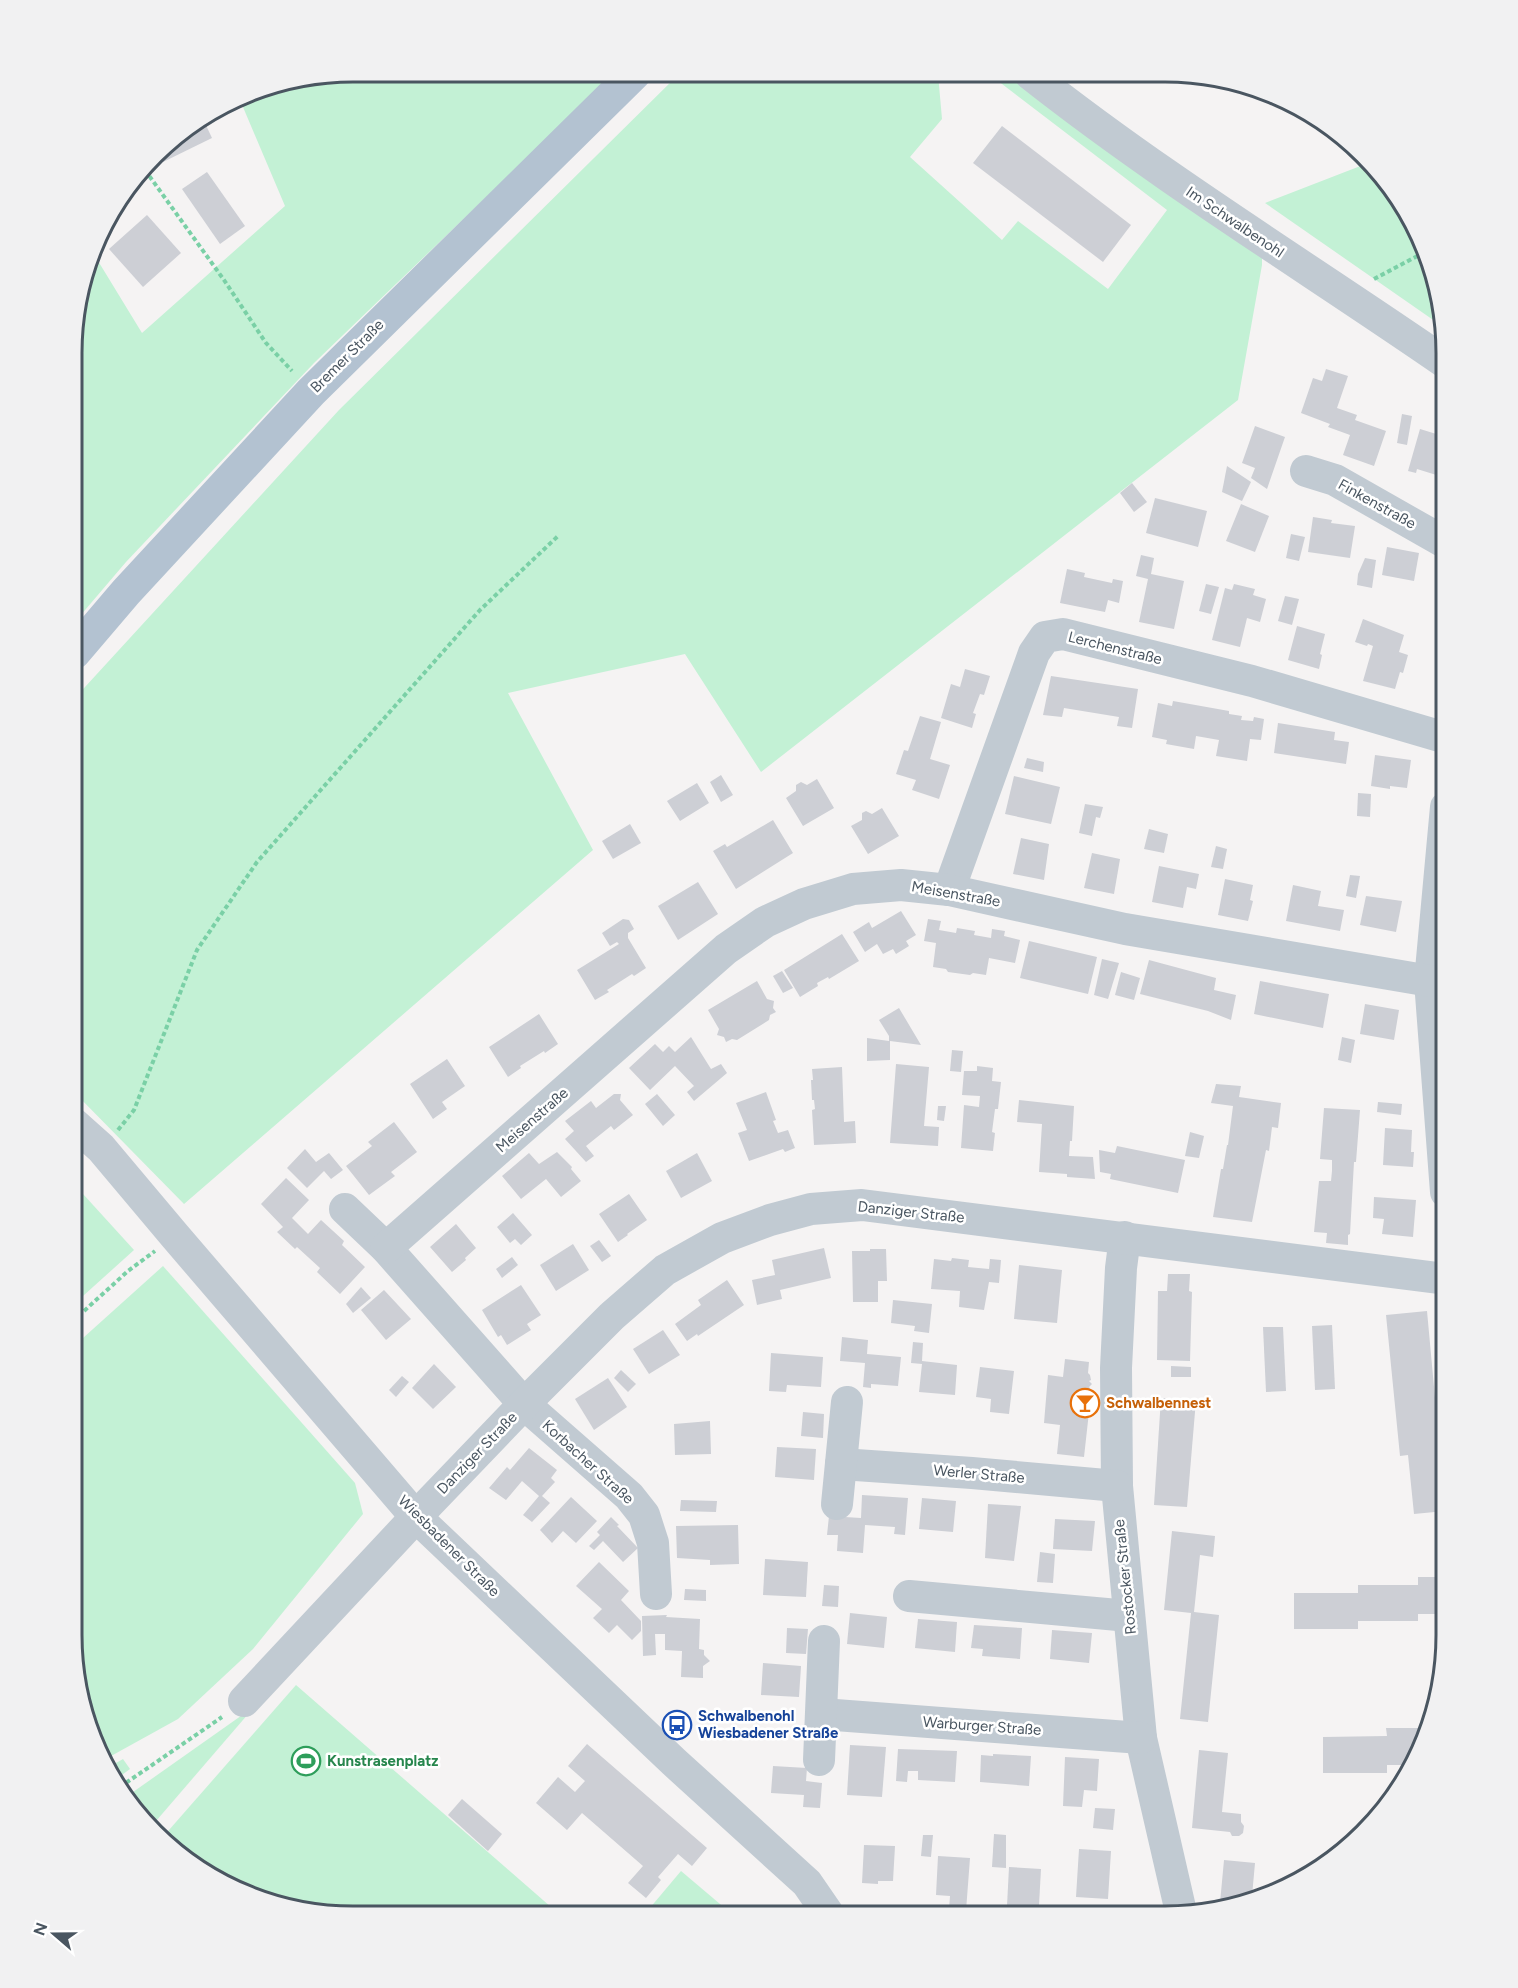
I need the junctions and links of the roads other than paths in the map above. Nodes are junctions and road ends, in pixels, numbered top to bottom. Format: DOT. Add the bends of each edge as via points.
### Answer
graph roads {
  1 [pos="626,82"];
  2 [pos="1040,82"];
  3 [pos="1436,356"];
  4 [pos="1306,471"];
  5 [pos="1436,537"];
  6 [pos="82,644"];
  7 [pos="1436,735"];
  8 [pos="949,890"];
  9 [pos="1436,916"];
  10 [pos="1430,981"];
  11 [pos="1436,1060"];
  12 [pos="82,1131"];
  13 [pos="345,1209"];
  14 [pos="1125,1237"];
  15 [pos="386,1248"];
  16 [pos="1436,1278"];
  17 [pos="847,1402"];
  18 [pos="524,1404"];
  19 [pos="841,1464"];
  20 [pos="1117,1486"];
  21 [pos="837,1504"];
  22 [pos="417,1517"];
  23 [pos="656,1594"];
  24 [pos="909,1596"];
  25 [pos="1129,1616"];
  26 [pos="824,1641"];
  27 [pos="244,1701"];
  28 [pos="822,1714"];
  29 [pos="1141,1738"];
  30 [pos="819,1760"];
  31 [pos="1179,1905"];
  32 [pos="823,1906"];
  1 -- 6 [label="main road, Bremer Straße" via="311,392"];
  2 -- 3 [label="street, Im Schwalbenohl" via="1185,189"];
  4 -- 5 [label="street, Finkenstraße" via="1335,480"];
  7 -- 8 [label="street, Lerchenstraße" via="1241,678 1063,634 1045,638 1034,653"];
  8 -- 10 [label="street, Meisenstraße" via="1125,929"];
  8 -- 15 [label="street, Meisenstraße" via="901,885 853,889 804,904 765,922 726,949"];
  9 -- 10 [label="street"];
  10 -- 11 [label="street"];
  12 -- 22 [label="street, Wiesbadener Straße" via="101,1148"];
  13 -- 15 [label="street"];
  14 -- 16 [label="street, Danziger Straße"];
  14 -- 18 [label="street, Danziger Straße" via="862,1205 811,1209 780,1217 722,1238 665,1270 612,1316"];
  14 -- 20 [label="street, Rostocker Straße" via="1116,1368"];
  15 -- 18 [label="street"];
  17 -- 19 [label="street"];
  18 -- 22 [label="street, Danziger Straße"];
  18 -- 23 [label="street, Korbacher Straße" via="629,1496 644,1515 653,1543"];
  19 -- 20 [label="street, Werler Straße"];
  19 -- 21 [label="street"];
  20 -- 25 [label="street, Rostocker Straße"];
  22 -- 27 [label="street, Danziger Straße"];
  22 -- 32 [label="street, Wiesbadener Straße" via="807,1883"];
  24 -- 25 [label="street"];
  25 -- 29 [label="street, Rostocker Straße"];
  26 -- 28 [label="street"];
  28 -- 29 [label="street, Warburger Straße"];
  28 -- 30 [label="street"];
  29 -- 31 [label="street, Rostocker Straße"];
}
